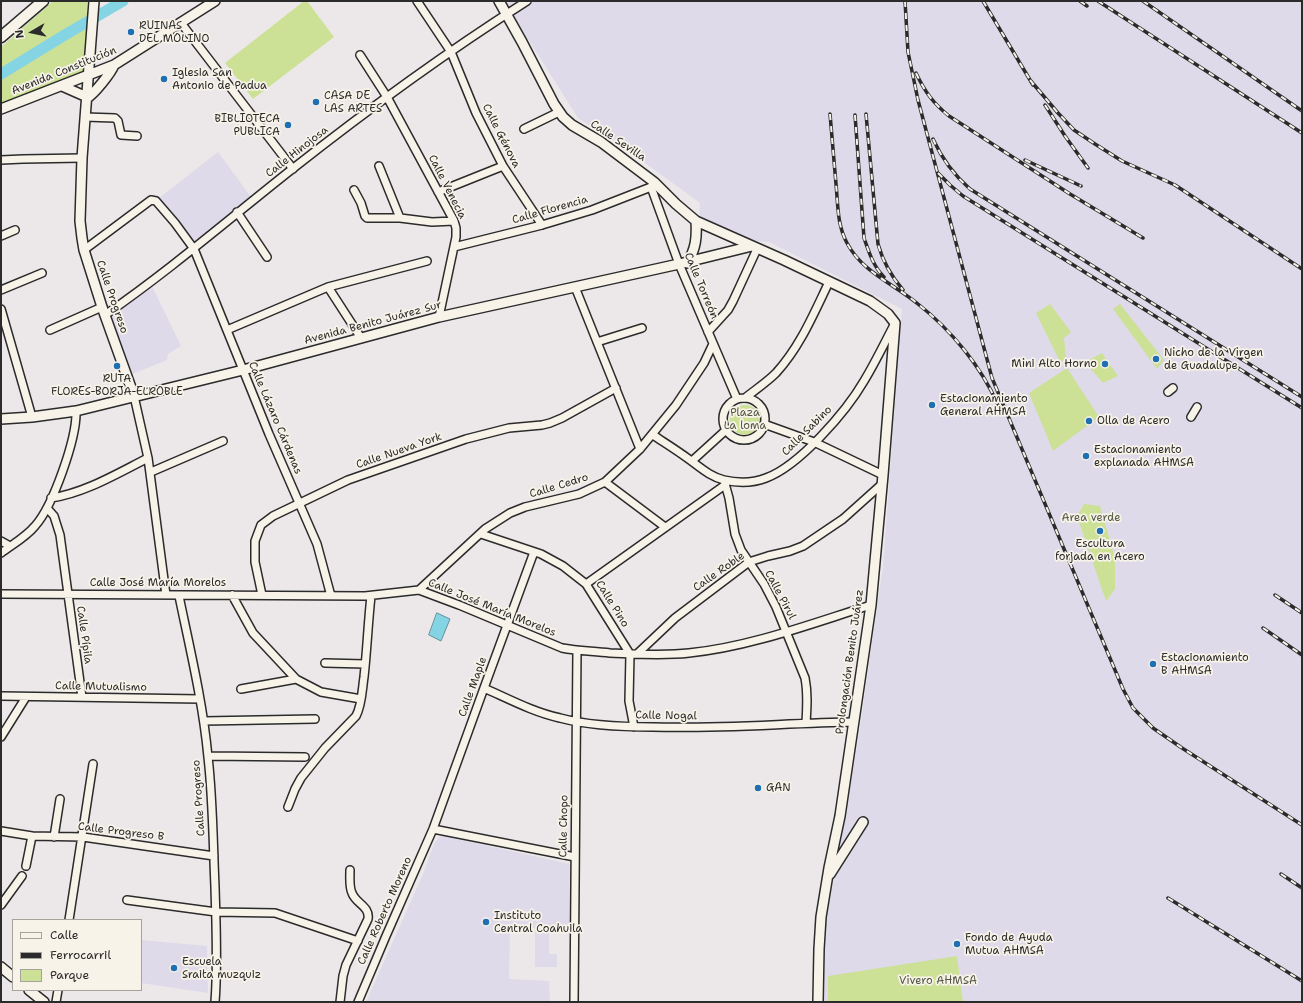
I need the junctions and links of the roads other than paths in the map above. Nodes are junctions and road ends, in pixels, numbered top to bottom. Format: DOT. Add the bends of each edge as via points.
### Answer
graph roads {
  1 [pos="43,1"];
  2 [pos="94,1"];
  3 [pos="215,1"];
  4 [pos="417,1"];
  5 [pos="499,1"];
  6 [pos="527,1"];
  7 [pos="507,13"];
  8 [pos="181,23"];
  9 [pos="1,37"];
  10 [pos="451,52"];
  11 [pos="360,55"];
  12 [pos="114,65"];
  13 [pos="89,75"];
  14 [pos="62,86"];
  15 [pos="87,97"];
  16 [pos="387,97"];
  17 [pos="1,109"];
  18 [pos="559,112"];
  19 [pos="85,117"];
  20 [pos="524,129"];
  21 [pos="137,136"];
  22 [pos="82,158"];
  23 [pos="1,160"];
  24 [pos="380,166"];
  25 [pos="502,166"];
  26 [pos="293,169"];
  27 [pos="652,184"];
  28 [pos="354,190"];
  29 [pos="438,192"];
  30 [pos="238,212"];
  31 [pos="400,218"];
  32 [pos="454,221"];
  33 [pos="696,221"];
  34 [pos="542,224"];
  35 [pos="15,230"];
  36 [pos="1,236"];
  37 [pos="454,247"];
  38 [pos="754,248"];
  39 [pos="194,249"];
  40 [pos="84,250"];
  41 [pos="267,257"];
  42 [pos="427,261"];
  43 [pos="683,263"];
  44 [pos="42,273"];
  45 [pos="828,282"];
  46 [pos="328,287"];
  47 [pos="575,287"];
  48 [pos="1,290"];
  49 [pos="1,309"];
  50 [pos="103,311"];
  51 [pos="439,317"];
  52 [pos="895,323"];
  53 [pos="642,328"];
  54 [pos="50,330"];
  55 [pos="227,330"];
  56 [pos="708,332"];
  57 [pos="361,338"];
  58 [pos="597,342"];
  59 [pos="713,344"];
  60 [pos="243,370"];
  61 [pos="616,388"];
  62 [pos="134,396"];
  63 [pos="745,398"];
  64 [pos="737,399"];
  65 [pos="1197,407"];
  66 [pos="76,411"];
  67 [pos="32,417"];
  68 [pos="1191,417"];
  69 [pos="1,419"];
  70 [pos="764,424"];
  71 [pos="726,430"];
  72 [pos="653,435"];
  73 [pos="223,441"];
  74 [pos="814,442"];
  75 [pos="640,448"];
  76 [pos="148,458"];
  77 [pos="692,461"];
  78 [pos="151,472"];
  79 [pos="882,480"];
  80 [pos="605,482"];
  81 [pos="725,483"];
  82 [pos="51,498"];
  83 [pos="300,503"];
  84 [pos="47,508"];
  85 [pos="665,527"];
  86 [pos="480,534"];
  87 [pos="1,541"];
  88 [pos="10,546"];
  89 [pos="534,552"];
  90 [pos="1,553"];
  91 [pos="749,562"];
  92 [pos="586,584"];
  93 [pos="419,590"];
  94 [pos="1,594"];
  95 [pos="67,594"];
  96 [pos="166,595"];
  97 [pos="232,595"];
  98 [pos="179,596"];
  99 [pos="262,596"];
  100 [pos="331,596"];
  101 [pos="371,596"];
  102 [pos="871,605"];
  103 [pos="507,624"];
  104 [pos="787,631"];
  105 [pos="577,650"];
  106 [pos="634,654"];
  107 [pos="325,663"];
  108 [pos="365,664"];
  109 [pos="296,679"];
  110 [pos="484,688"];
  111 [pos="241,689"];
  112 [pos="1,696"];
  113 [pos="26,697"];
  114 [pos="82,697"];
  115 [pos="200,699"];
  116 [pos="361,699"];
  117 [pos="315,719"];
  118 [pos="204,720"];
  119 [pos="577,722"];
  120 [pos="854,722"];
  121 [pos="806,723"];
  122 [pos="634,727"];
  123 [pos="1,737"];
  124 [pos="208,756"];
  125 [pos="305,757"];
  126 [pos="93,764"];
  127 [pos="60,800"];
  128 [pos="288,807"];
  129 [pos="863,822"];
  130 [pos="433,829"];
  131 [pos="1,831"];
  132 [pos="32,836"];
  133 [pos="54,837"];
  134 [pos="82,837"];
  135 [pos="214,856"];
  136 [pos="575,857"];
  137 [pos="26,866"];
  138 [pos="350,870"];
  139 [pos="22,876"];
  140 [pos="827,878"];
  141 [pos="127,900"];
  142 [pos="1,905"];
  143 [pos="216,912"];
  144 [pos="70,919"];
  145 [pos="358,941"];
  146 [pos="1,967"];
  147 [pos="12,976"];
  148 [pos="30,991"];
  149 [pos="58,991"];
  150 [pos="44,1002"];
  151 [pos="56,1002"];
  152 [pos="215,1002"];
  153 [pos="340,1002"];
  154 [pos="358,1002"];
  155 [pos="574,1002"];
  156 [pos="818,1002"];
  1 -- 9 [label="main road"];
  2 -- 13 [label="street, Calle Progreso"];
  3 -- 8 [label="street, Avenida Constitución"];
  4 -- 10 [label="street, Calle Génova"];
  5 -- 7 [label="street, Calle Sevilla"];
  6 -- 7 [label="street, Calle Hinojosa"];
  7 -- 10 [label="street, Calle Hinojosa"];
  7 -- 18 [label="street, Calle Sevilla"];
  8 -- 12 [label="street, Avenida Constitución"];
  8 -- 26 [label="street"];
  10 -- 16 [label="street, Calle Hinojosa"];
  10 -- 25 [label="street, Calle Génova" via="476,113"];
  11 -- 16 [label="street, Calle Venecia"];
  12 -- 13 [label="street, Avenida Constitución"];
  12 -- 15 [label="street" via="111,72"];
  13 -- 14 [label="street, Avenida Constitución"];
  13 -- 15 [label="street, Calle Progreso"];
  14 -- 15 [label="street"];
  14 -- 17 [label="street, Avenida Constitución"];
  15 -- 19 [label="street, Calle Progreso"];
  16 -- 26 [label="street, Calle Hinojosa"];
  16 -- 29 [label="street, Calle Venecia"];
  18 -- 20 [label="street"];
  18 -- 27 [label="street, Calle Sevilla" via="572,125 601,142"];
  19 -- 21 [label="street" via="116,118 121,135"];
  19 -- 22 [label="street, Calle Progreso"];
  22 -- 23 [label="street"];
  22 -- 40 [label="street, Calle Progreso" via="80,221"];
  24 -- 31 [label="street"];
  25 -- 29 [label="street"];
  25 -- 34 [label="street, Calle Génova"];
  26 -- 30 [label="street, Calle Hinojosa"];
  27 -- 33 [label="street, Calle Sevilla"];
  27 -- 34 [label="street, Calle Florencia" via="599,207"];
  27 -- 43 [label="street, Calle Torreón"];
  28 -- 31 [label="street" via="367,218"];
  29 -- 32 [label="street, Calle Venecia"];
  30 -- 39 [label="street, Calle Hinojosa"];
  30 -- 41 [label="street"];
  31 -- 32 [label="street"];
  32 -- 37 [label="street, Calle Venecia" via="457,233"];
  33 -- 38 [label="street, Calle Sevilla"];
  33 -- 43 [label="street" via="696,244 691,256"];
  34 -- 37 [label="street, Calle Florencia"];
  35 -- 36 [label="street"];
  37 -- 51 [label="street, Calle Venecia"];
  38 -- 43 [label="street, Avenida Benito Juárez Sur"];
  38 -- 45 [label="street"];
  38 -- 56 [label="street" via="733,301"];
  39 -- 40 [label="street, Calle Lázaro Cárdenas" via="155,200 146,203"];
  39 -- 50 [label="street, Calle Hinojosa"];
  39 -- 55 [label="street, Calle Lázaro Cárdenas"];
  40 -- 50 [label="street, Calle Progreso"];
  42 -- 46 [label="street"];
  43 -- 47 [label="street, Avenida Benito Juárez Sur"];
  43 -- 56 [label="street, Calle Torreón"];
  44 -- 48 [label="street"];
  45 -- 52 [label="street" via="880,307"];
  45 -- 63 [label="street" via="791,354 776,374"];
  46 -- 55 [label="street"];
  46 -- 57 [label="street"];
  47 -- 51 [label="street, Avenida Benito Juárez Sur"];
  47 -- 58 [label="street"];
  49 -- 67 [label="street"];
  50 -- 54 [label="street, Calle Hinojosa"];
  50 -- 62 [label="street, Calle Progreso"];
  51 -- 57 [label="street, Avenida Benito Juárez Sur"];
  52 -- 74 [label="street, Calle Sabino" via="864,382 850,402"];
  52 -- 79 [label="street, Prolongación Benito Juárez"];
  53 -- 58 [label="street"];
  55 -- 60 [label="street, Calle Lázaro Cárdenas"];
  56 -- 59 [label="street, Calle Torreón"];
  57 -- 60 [label="street, Avenida Benito Juárez Sur"];
  58 -- 61 [label="street"];
  59 -- 64 [label="street, Calle Torreón"];
  59 -- 72 [label="street, Calle Cedro" via="693,380"];
  60 -- 62 [label="street, Avenida Benito Juárez Sur"];
  60 -- 83 [label="street, Calle Lázaro Cárdenas"];
  61 -- 75 [label="street"];
  61 -- 83 [label="street, Calle Nueva York" via="550,423 510,428 466,439 348,480"];
  62 -- 66 [label="street, Avenida Benito Juárez Sur"];
  62 -- 76 [label="street, Calle Progreso"];
  63 -- 64 [label="street"];
  63 -- 70 [label="street" via="760,405 765,416"];
  64 -- 71 [label="street" via="730,403 723,416"];
  65 -- 68 [label="street"];
  66 -- 67 [label="street, Avenida Benito Juárez Sur"];
  66 -- 82 [label="street" via="72,441"];
  67 -- 69 [label="street, Avenida Benito Juárez Sur"];
  70 -- 71 [label="street" via="758,435 750,439 734,438"];
  70 -- 74 [label="street"];
  71 -- 77 [label="street"];
  72 -- 75 [label="street, Calle Cedro"];
  72 -- 77 [label="street, Calle Sabino"];
  73 -- 78 [label="street"];
  74 -- 79 [label="street"];
  74 -- 81 [label="street, Calle Sabino" via="789,465 766,478"];
  75 -- 80 [label="street, Calle Cedro"];
  76 -- 78 [label="street, Calle Progreso"];
  76 -- 82 [label="street" via="67,495"];
  77 -- 81 [label="street, Calle Sabino"];
  78 -- 96 [label="street, Calle Progreso"];
  79 -- 91 [label="street, Calle Roble" via="843,519 803,546"];
  79 -- 102 [label="street, Prolongación Benito Juárez"];
  80 -- 85 [label="street"];
  80 -- 86 [label="street, Calle Cedro" via="579,494 516,510"];
  81 -- 85 [label="street"];
  81 -- 91 [label="street, Calle Pirul" via="735,534"];
  82 -- 84 [label="street"];
  83 -- 99 [label="street, Calle Nueva York" via="265,521 258,530 254,551"];
  83 -- 100 [label="street, Calle Lázaro Cárdenas" via="317,544"];
  84 -- 88 [label="street" via="34,528"];
  84 -- 95 [label="street, Calle Pípila" via="57,524"];
  85 -- 92 [label="street"];
  86 -- 89 [label="street, Calle Pino"];
  86 -- 93 [label="street, Calle Cedro"];
  87 -- 88 [label="street"];
  88 -- 90 [label="street"];
  89 -- 92 [label="street, Calle Pino" via="557,562"];
  89 -- 103 [label="street, Calle Maple"];
  91 -- 104 [label="street, Calle Pirul" via="764,584"];
  91 -- 106 [label="street, Calle Roble" via="675,618"];
  92 -- 106 [label="street, Calle Pino"];
  93 -- 101 [label="street, Calle José María Morelos"];
  93 -- 103 [label="street, Calle José María Morelos"];
  94 -- 95 [label="street, Calle José María Morelos"];
  95 -- 96 [label="street, Calle José María Morelos"];
  95 -- 114 [label="street, Calle Pípila"];
  96 -- 98 [label="street, Calle José María Morelos"];
  97 -- 98 [label="street, Calle José María Morelos"];
  97 -- 99 [label="street, Calle José María Morelos"];
  97 -- 109 [label="street" via="253,633"];
  98 -- 115 [label="street, Calle Progreso"];
  99 -- 100 [label="street, Calle José María Morelos"];
  100 -- 101 [label="street, Calle José María Morelos"];
  101 -- 108 [label="street"];
  102 -- 104 [label="street, Calle José María Morelos"];
  102 -- 120 [label="street, Prolongación Benito Juárez"];
  103 -- 105 [label="street, Calle José María Morelos" via="557,646"];
  103 -- 110 [label="street, Calle Maple"];
  104 -- 106 [label="street, Calle José María Morelos" via="730,647 689,653"];
  104 -- 121 [label="street, Calle Pirul" via="805,678 808,697"];
  105 -- 106 [label="street, Calle José María Morelos"];
  105 -- 119 [label="street, Calle Chopo"];
  106 -- 122 [label="street" via="629,701"];
  107 -- 108 [label="street"];
  108 -- 116 [label="street"];
  109 -- 111 [label="street"];
  109 -- 116 [label="street" via="322,692"];
  110 -- 119 [label="street, Calle Nogal" via="526,708"];
  110 -- 130 [label="street, Calle Maple"];
  112 -- 113 [label="street, Calle Mutualismo"];
  113 -- 114 [label="street, Calle Mutualismo"];
  113 -- 123 [label="street"];
  114 -- 115 [label="street, Calle Mutualismo"];
  115 -- 118 [label="street, Calle Progreso"];
  116 -- 128 [label="street" via="356,716 325,748 298,783"];
  117 -- 118 [label="street"];
  118 -- 124 [label="street, Calle Progreso"];
  119 -- 122 [label="street, Calle Nogal"];
  119 -- 136 [label="street, Calle Chopo"];
  120 -- 121 [label="street, Calle Nogal"];
  120 -- 140 [label="street, Prolongación Benito Juárez" via="840,816"];
  121 -- 122 [label="street, Calle Nogal"];
  124 -- 125 [label="street"];
  124 -- 135 [label="street, Calle Progreso"];
  126 -- 134 [label="street"];
  127 -- 133 [label="street"];
  129 -- 140 [label="street"];
  130 -- 136 [label="street"];
  130 -- 154 [label="street, Calle Roberto Moreno"];
  131 -- 132 [label="street, Calle Progreso B"];
  132 -- 133 [label="street, Calle Progreso B"];
  132 -- 137 [label="street"];
  133 -- 134 [label="street, Calle Progreso B"];
  134 -- 135 [label="street, Calle Progreso B"];
  134 -- 144 [label="street"];
  135 -- 143 [label="street, Calle Progreso"];
  136 -- 155 [label="street, Calle Chopo"];
  138 -- 145 [label="street" via="352,894 366,908 368,916"];
  139 -- 142 [label="street"];
  140 -- 156 [label="street, Prolongación Benito Juárez" via="820,931"];
  141 -- 143 [label="street"];
  143 -- 145 [label="street" via="274,913"];
  143 -- 152 [label="street, Calle Progreso"];
  145 -- 153 [label="street" via="344,970"];
  146 -- 147 [label="street"];
  148 -- 150 [label="street"];
  149 -- 151 [label="street"];
}
